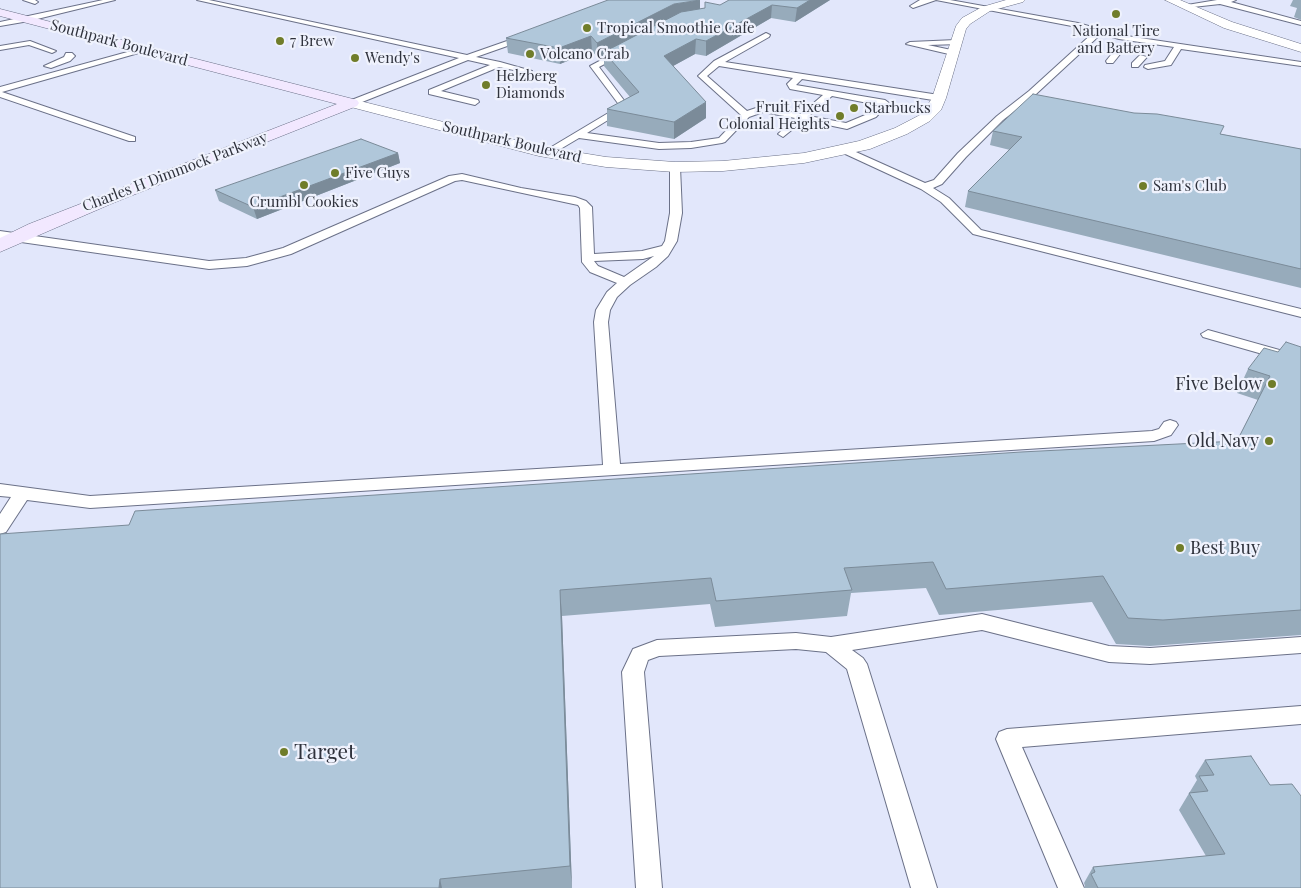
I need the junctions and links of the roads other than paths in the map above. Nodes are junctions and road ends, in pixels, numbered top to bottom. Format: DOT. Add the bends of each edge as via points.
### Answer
graph roads {
  1 [pos="26,0"];
  2 [pos="112,0"];
  3 [pos="200,0"];
  4 [pos="933,0"];
  5 [pos="939,0"];
  6 [pos="1019,0"];
  7 [pos="1236,0"];
  8 [pos="35,2"];
  9 [pos="1175,2"];
  10 [pos="1222,2"];
  11 [pos="913,6"];
  12 [pos="986,9"];
  13 [pos="0,12"];
  14 [pos="29,19"];
  15 [pos="1301,23"];
  16 [pos="0,24"];
  17 [pos="535,33"];
  18 [pos="766,35"];
  19 [pos="1102,35"];
  20 [pos="636,44"];
  21 [pos="0,48"];
  22 [pos="1178,48"];
  23 [pos="1301,48"];
  24 [pos="52,50"];
  25 [pos="145,50"];
  26 [pos="1117,53"];
  27 [pos="69,55"];
  28 [pos="1143,57"];
  29 [pos="470,58"];
  30 [pos="1110,61"];
  31 [pos="717,63"];
  32 [pos="500,64"];
  33 [pos="1301,64"];
  34 [pos="1135,65"];
  35 [pos="1148,67"];
  36 [pos="38,68"];
  37 [pos="528,71"];
  38 [pos="800,76"];
  39 [pos="0,90"];
  40 [pos="0,94"];
  41 [pos="829,94"];
  42 [pos="939,98"];
  43 [pos="1026,98"];
  44 [pos="1043,101"];
  45 [pos="475,102"];
  46 [pos="352,103"];
  47 [pos="746,115"];
  48 [pos="802,118"];
  49 [pos="783,134"];
  50 [pos="578,135"];
  51 [pos="132,139"];
  52 [pos="844,150"];
  53 [pos="548,152"];
  54 [pos="675,166"];
  55 [pos="925,187"];
  56 [pos="9,236"];
  57 [pos="0,246"];
  58 [pos="667,248"];
  59 [pos="588,258"];
  60 [pos="624,282"];
  61 [pos="1301,313"];
  62 [pos="1208,334"];
  63 [pos="1301,362"];
  64 [pos="1170,425"];
  65 [pos="612,468"];
  66 [pos="0,490"];
  67 [pos="23,493"];
  68 [pos="0,528"];
  69 [pos="831,645"];
  70 [pos="1301,645"];
  71 [pos="1301,715"];
  72 [pos="649,888"];
  73 [pos="924,888"];
  74 [pos="1071,888"];
  1 -- 8 [label="lane"];
  2 -- 14 [label="lane"];
  3 -- 29 [label="lane"];
  4 -- 11 [label="lane"];
  5 -- 12 [label="lane"];
  6 -- 12 [label="street, Southpark Boulevard"];
  7 -- 10 [label="lane"];
  9 -- 10 [label="lane"];
  9 -- 23 [label="street" via="1228,25"];
  10 -- 15 [label="lane"];
  12 -- 19 [label="lane" via="1078,25"];
  12 -- 42 [label="street, Southpark Boulevard" via="966,21 960,29"];
  13 -- 14 [label="main road, Southpark Boulevard"];
  14 -- 16 [label="lane"];
  14 -- 25 [label="main road, Southpark Boulevard"];
  17 -- 29 [label="lane"];
  18 -- 31 [label="lane"];
  19 -- 22 [label="lane"];
  19 -- 22 [label="lane" via="1125,44"];
  19 -- 43 [label="lane"];
  20 -- 50 [label="lane" via="594,66 625,107"];
  21 -- 24 [label="lane" via="26,43"];
  22 -- 33 [label="lane"];
  22 -- 35 [label="lane" via="1168,63"];
  25 -- 39 [label="lane"];
  25 -- 46 [label="main road, Southpark Boulevard"];
  26 -- 30 [label="lane"];
  27 -- 36 [label="lane" via="67,59"];
  28 -- 34 [label="lane"];
  29 -- 32 [label="lane"];
  29 -- 46 [label="lane"];
  31 -- 38 [label="lane"];
  31 -- 47 [label="lane" via="702,76"];
  32 -- 37 [label="lane"];
  32 -- 45 [label="lane" via="432,92"];
  38 -- 41 [label="lane" via="790,84 793,87"];
  38 -- 42 [label="lane"];
  40 -- 51 [label="lane"];
  41 -- 48 [label="lane"];
  41 -- 48 [label="lane" via="886,103 874,115 847,126"];
  42 -- 52 [label="street, Southpark Boulevard" via="933,110 915,124"];
  43 -- 44 [label="lane"];
  43 -- 55 [label="lane" via="1000,118 938,182"];
  46 -- 53 [label="street, Southpark Boulevard"];
  46 -- 56 [label="main road, Charles H Dimmock Parkway"];
  47 -- 48 [label="lane" via="762,109"];
  47 -- 50 [label="lane" via="722,140 691,145 659,146"];
  48 -- 49 [label="lane"];
  50 -- 53 [label="lane"];
  52 -- 54 [label="street, Southpark Boulevard" via="770,163"];
  52 -- 55 [label="lane"];
  53 -- 54 [label="street, Southpark Boulevard" via="606,162"];
  54 -- 58 [label="lane" via="676,213"];
  55 -- 61 [label="lane" via="945,200 977,232"];
  56 -- 57 [label="main road, Charles H Dimmock Parkway"];
  56 -- 59 [label="lane" via="209,264 248,262 287,251 452,178 462,177 582,203 586,207"];
  58 -- 59 [label="lane" via="642,255"];
  58 -- 60 [label="lane" via="652,264"];
  59 -- 60 [label="lane" via="594,268"];
  60 -- 65 [label="lane" via="603,310 601,322"];
  62 -- 63 [label="lane"];
  64 -- 65 [label="lane" via="1165,432 1154,436"];
  65 -- 67 [label="lane" via="90,502"];
  66 -- 67 [label="lane"];
  67 -- 68 [label="lane"];
  69 -- 70 [label="lane" via="982,622 1109,654 1150,656"];
  69 -- 72 [label="lane" via="796,641 657,648 640,655 633,672"];
  69 -- 73 [label="lane" via="856,664"];
  71 -- 74 [label="lane" via="1007,739"];
}
